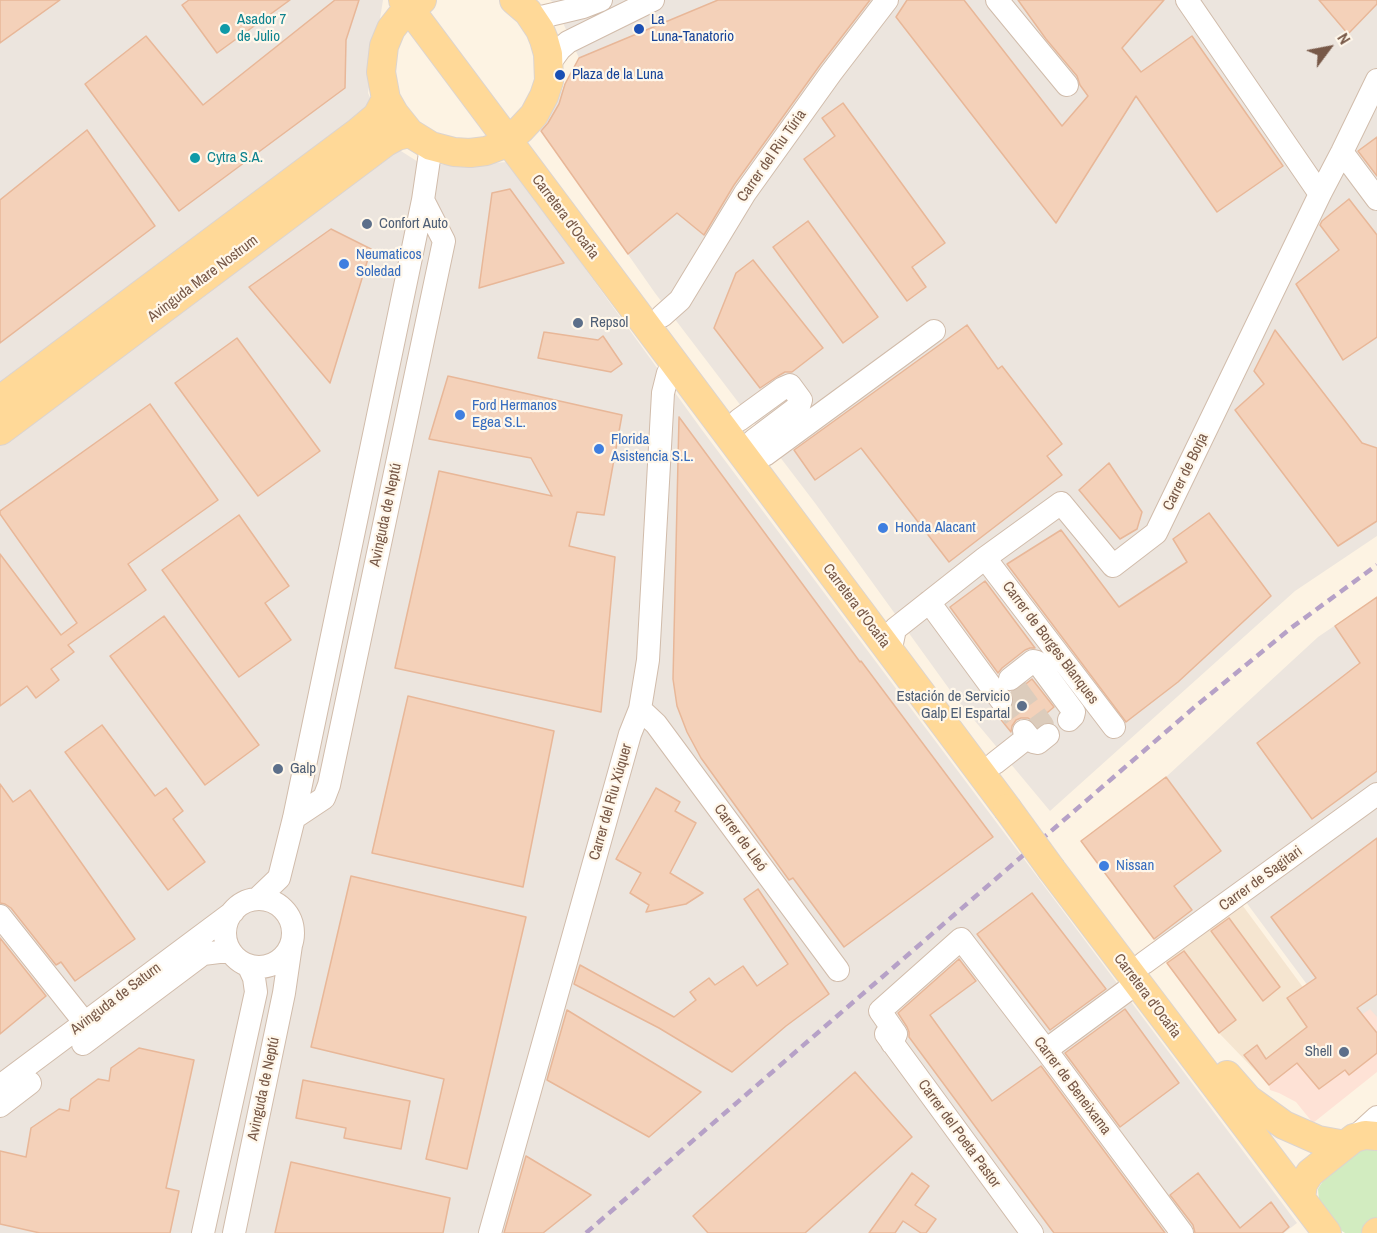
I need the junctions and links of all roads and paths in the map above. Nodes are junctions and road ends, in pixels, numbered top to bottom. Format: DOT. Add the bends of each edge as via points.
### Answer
graph roads {
  1 [pos="601,0"];
  2 [pos="653,0"];
  3 [pos="887,0"];
  4 [pos="997,0"];
  5 [pos="1187,0"];
  6 [pos="415,2"];
  7 [pos="520,5"];
  8 [pos="549,64"];
  9 [pos="1377,80"];
  10 [pos="1067,85"];
  11 [pos="386,99"];
  12 [pos="515,134"];
  13 [pos="421,140"];
  14 [pos="1342,152"];
  15 [pos="1320,194"];
  16 [pos="1377,199"];
  17 [pos="662,316"];
  18 [pos="934,331"];
  19 [pos="677,366"];
  20 [pos="2,419"];
  21 [pos="753,438"];
  22 [pos="985,558"];
  23 [pos="929,602"];
  24 [pos="892,641"];
  25 [pos="640,709"];
  26 [pos="1069,720"];
  27 [pos="1114,727"];
  28 [pos="1034,734"];
  29 [pos="995,763"];
  30 [pos="1377,794"];
  31 [pos="1014,803"];
  32 [pos="258,899"];
  33 [pos="233,912"];
  34 [pos="0,916"];
  35 [pos="961,939"];
  36 [pos="291,945"];
  37 [pos="240,958"];
  38 [pos="838,970"];
  39 [pos="1141,973"];
  40 [pos="85,1023"];
  41 [pos="1046,1050"];
  42 [pos="10,1067"];
  43 [pos="0,1086"];
  44 [pos="0,1106"];
  45 [pos="1377,1117"];
  46 [pos="1359,1140"];
  47 [pos="1309,1219"];
  48 [pos="203,1233"];
  49 [pos="234,1233"];
  50 [pos="490,1233"];
  51 [pos="1032,1233"];
  52 [pos="1182,1233"];
  1 -- 7 [label="street" via="583,7"];
  2 -- 8 [label="street" via="568,42"];
  3 -- 17 [label="street, Carrer del Riu Túria" via="745,193 680,300"];
  4 -- 10 [label="street"];
  5 -- 15 [label="street"];
  6 -- 11 [label="main road" via="391,29 384,46 381,72"];
  6 -- 12 [label="main road, Carretera d'Ocaña"];
  7 -- 8 [label="main road" via="544,40"];
  8 -- 12 [label="main road" via="544,96 534,115"];
  9 -- 14 [label="street, Carrer de Borja"];
  11 -- 13 [label="main road" via="394,113"];
  11 -- 20 [label="main road, Avinguda Mare Nostrum" via="377,116 358,132"];
  12 -- 13 [label="main road" via="502,145 470,153 454,152"];
  12 -- 17 [label="main road, Carretera d'Ocaña"];
  12 -- 19 [label="main road, Carretera d'Ocaña"];
  13 -- 20 [label="main road, Avinguda Mare Nostrum" via="397,136 386,142"];
  13 -- 32 [label="street, Avinguda de Neptú" via="423,200 294,818 279,878"];
  14 -- 15 [label="street, Carrer de Borja"];
  14 -- 16 [label="street"];
  15 -- 22 [label="street, Carrer de Borja" via="1156,533 1113,566 1061,503"];
  17 -- 21 [label="main road, Carretera d'Ocaña"];
  18 -- 21 [label="street"];
  19 -- 24 [label="main road, Carretera d'Ocaña"];
  19 -- 25 [label="street, Carrer del Riu Xúquer" via="668,373 663,393 648,660"];
  21 -- 21 [label="street" via="767,400 790,385 801,400 799,406"];
  21 -- 24 [label="main road, Carretera d'Ocaña"];
  22 -- 23 [label="street, Carrer de Borja"];
  22 -- 27 [label="street, Carrer de Borges Blanques"];
  23 -- 24 [label="street, Carrer de Borja"];
  23 -- 26 [label="street" via="1005,690 1033,661 1037,662 1074,712"];
  24 -- 29 [label="main road, Carretera d'Ocaña"];
  24 -- 31 [label="main road, Carretera d'Ocaña"];
  25 -- 38 [label="street, Carrer de Lleó" via="656,724"];
  25 -- 50 [label="street, Carrer del Riu Xúquer"];
  28 -- 29 [label="street"];
  29 -- 31 [label="main road, Carretera d'Ocaña"];
  30 -- 39 [label="street, Carrer de Sagitari"];
  31 -- 39 [label="main road, Carretera d'Ocaña, bridge"];
  32 -- 33 [label="street"];
  32 -- 36 [label="street" via="279,905 287,913 292,923"];
  33 -- 37 [label="street" via="228,921 227,942"];
  33 -- 40 [label="street, Avinguda de Saturn"];
  34 -- 40 [label="street"];
  35 -- 41 [label="street, Carrer de Beneixama"];
  35 -- 51 [label="street, Carrer del Poeta Pastor" via="880,1011 896,1034 889,1038"];
  36 -- 37 [label="street" via="273,964 257,967"];
  36 -- 49 [label="street, Avinguda de Neptú"];
  37 -- 44 [label="street, Avinguda de Saturn" via="219,952 203,954"];
  37 -- 48 [label="street, Avinguda de Neptú" via="254,978 256,992"];
  39 -- 41 [label="street, Carrer de Sagitari"];
  39 -- 46 [label="main road, Carretera d'Ocaña" via="1248,1099 1284,1125 1318,1140"];
  39 -- 47 [label="main road, Carretera d'Ocaña"];
  40 -- 42 [label="street, Avinguda de Saturn"];
  41 -- 52 [label="street, Carrer de Beneixama"];
  42 -- 43 [label="street, Avinguda de Saturn"];
  45 -- 46 [label="street"];
  46 -- 47 [label="main road" via="1310,1173 1304,1184"];
}
